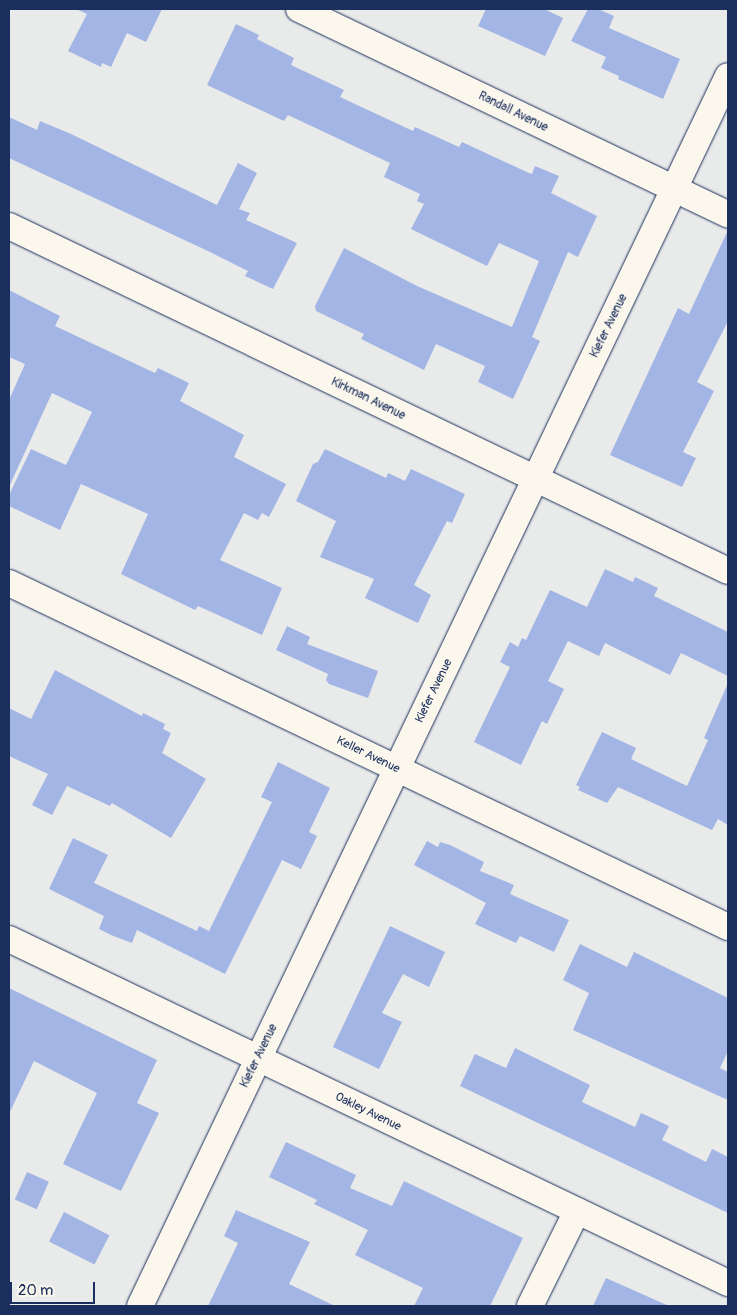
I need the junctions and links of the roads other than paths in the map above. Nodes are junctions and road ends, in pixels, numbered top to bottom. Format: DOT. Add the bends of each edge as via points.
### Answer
graph roads {
  1 [pos="298,9"];
  2 [pos="728,76"];
  3 [pos="674,189"];
  4 [pos="728,215"];
  5 [pos="9,226"];
  6 [pos="536,479"];
  7 [pos="728,571"];
  8 [pos="9,582"];
  9 [pos="397,769"];
  10 [pos="728,927"];
  11 [pos="9,939"];
  12 [pos="258,1059"];
  13 [pos="576,1211"];
  14 [pos="728,1283"];
  15 [pos="140,1306"];
  16 [pos="530,1306"];
  1 -- 3 [label="street, Randall Avenue"];
  2 -- 3 [label="street, Kiefer Avenue"];
  3 -- 4 [label="street, Randall Avenue"];
  3 -- 6 [label="street, Kiefer Avenue"];
  5 -- 6 [label="street, Kirkman Avenue"];
  6 -- 7 [label="street, Kirkman Avenue"];
  6 -- 9 [label="street, Kiefer Avenue"];
  8 -- 9 [label="street, Keller Avenue"];
  9 -- 10 [label="street, Keller Avenue"];
  9 -- 12 [label="street, Kiefer Avenue"];
  11 -- 12 [label="street, Oakley Avenue"];
  12 -- 13 [label="street, Oakley Avenue"];
  12 -- 15 [label="street, Kiefer Avenue"];
  13 -- 14 [label="street, Oakley Avenue"];
  13 -- 16 [label="street"];
}
